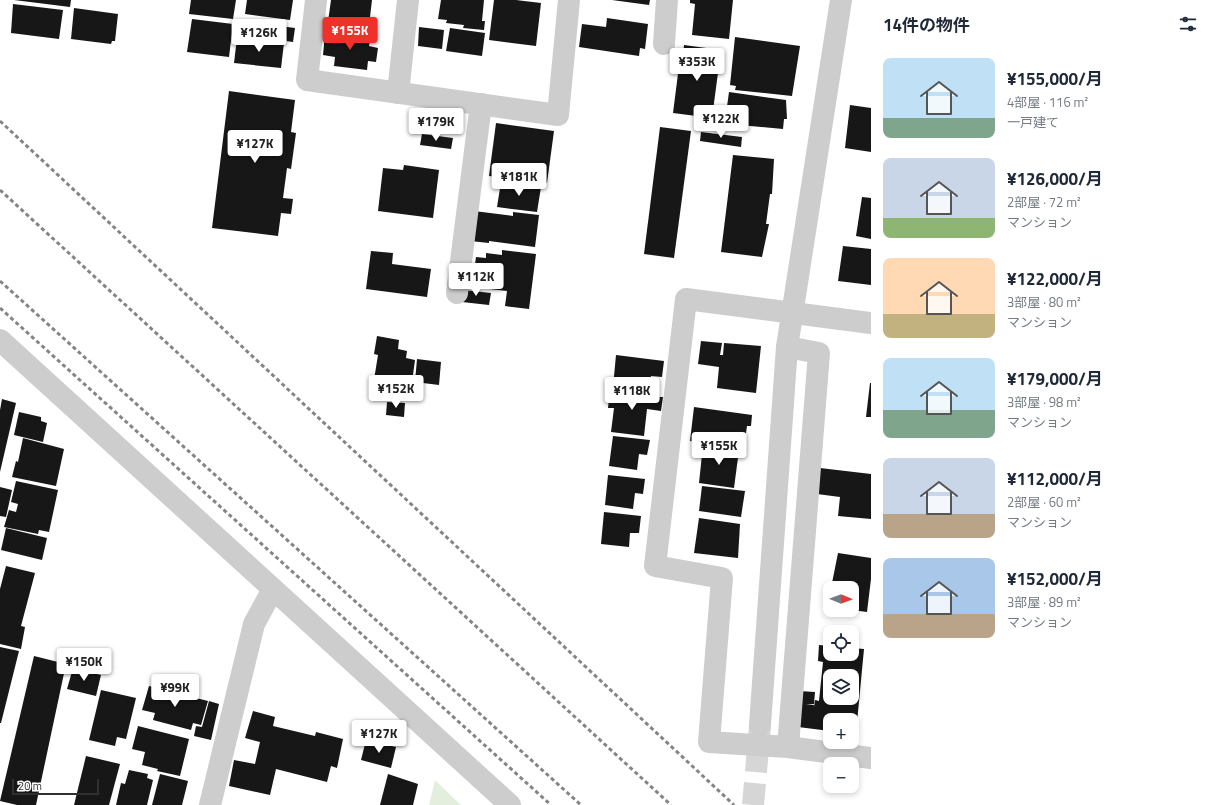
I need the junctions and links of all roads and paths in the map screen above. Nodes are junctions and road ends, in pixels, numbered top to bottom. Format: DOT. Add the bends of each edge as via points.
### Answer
graph roads {
  1 [pos="316,0"];
  2 [pos="408,0"];
  3 [pos="569,0"];
  4 [pos="667,0"];
  5 [pos="841,0"];
  6 [pos="664,44"];
  7 [pos="398,93"];
  8 [pos="481,104"];
  9 [pos="457,293"];
  10 [pos="792,312"];
  11 [pos="871,323"];
  12 [pos="0,340"];
  13 [pos="788,347"];
  14 [pos="273,589"];
  15 [pos="760,725"];
  16 [pos="788,747"];
  17 [pos="871,758"];
  18 [pos="210,805"];
  19 [pos="510,805"];
  1 -- 7 [label="street" via="307,80"];
  2 -- 7 [label="street"];
  3 -- 8 [label="street" via="558,115"];
  4 -- 6 [label="street"];
  5 -- 10 [label="street"];
  7 -- 8 [label="street"];
  8 -- 9 [label="street"];
  10 -- 11 [label="street"];
  10 -- 13 [label="street"];
  10 -- 16 [label="street" via="686,299 655,566 722,578 709,742"];
  12 -- 14 [label="street"];
  13 -- 15 [label="street"];
  13 -- 16 [label="street" via="819,353"];
  14 -- 18 [label="street" via="254,624"];
  14 -- 19 [label="street"];
  16 -- 17 [label="street"];
}
